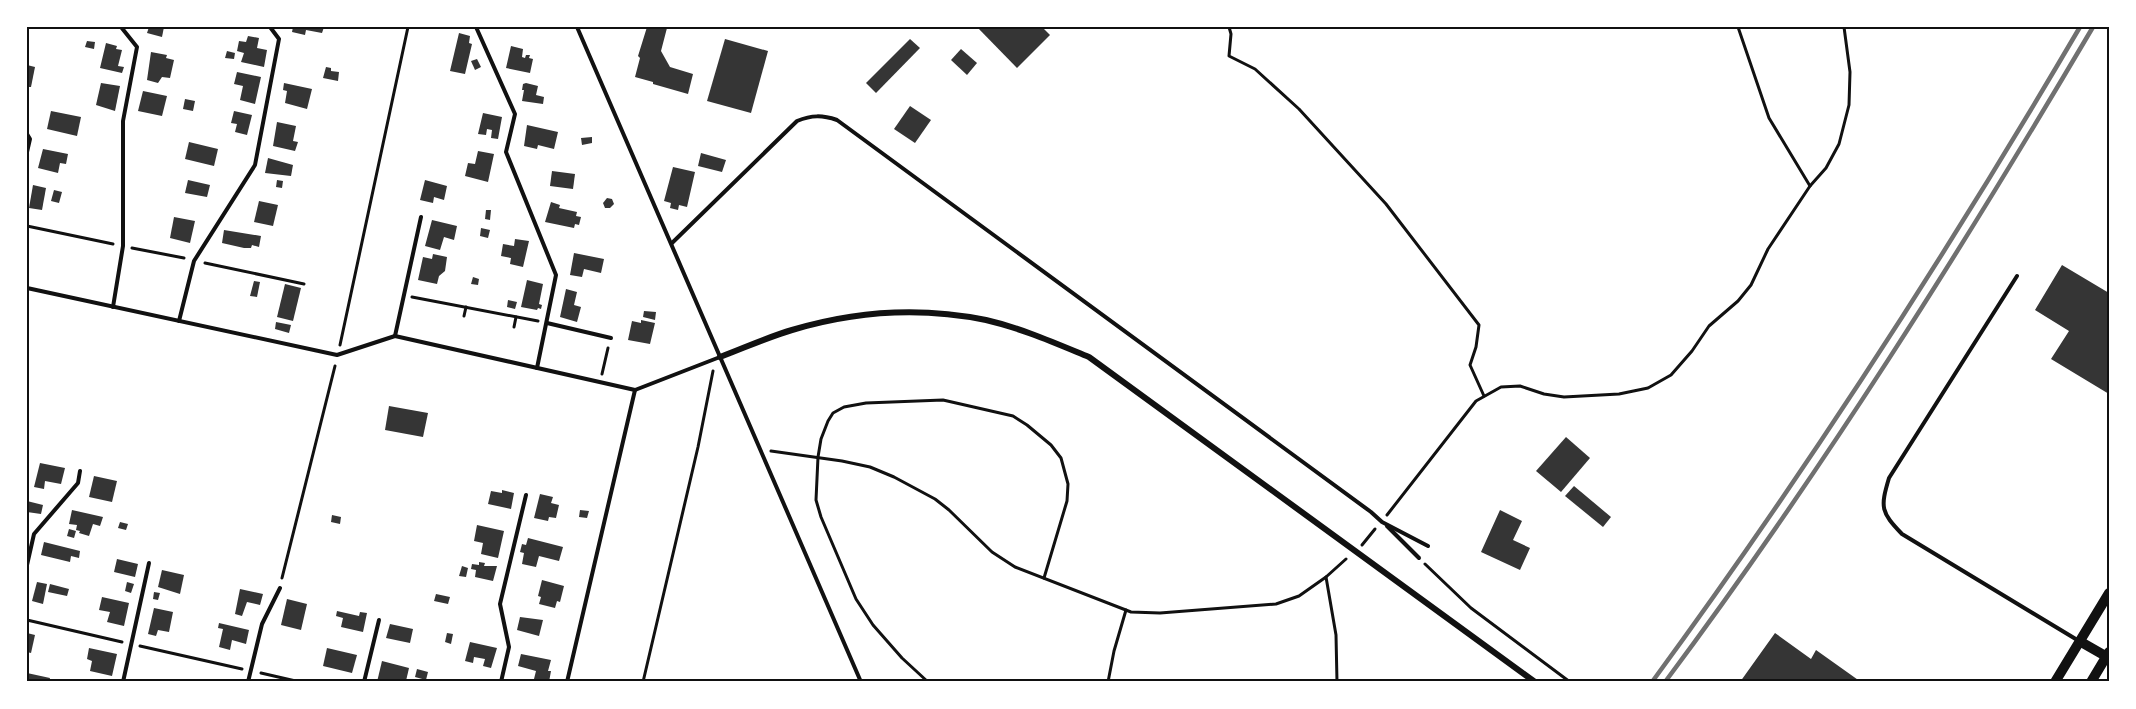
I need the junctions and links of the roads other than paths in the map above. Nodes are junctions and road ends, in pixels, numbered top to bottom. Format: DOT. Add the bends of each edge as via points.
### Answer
graph roads {
  1 [pos="121,27"];
  2 [pos="270,27"];
  3 [pos="476,27"];
  4 [pos="577,27"];
  5 [pos="27,134"];
  6 [pos="27,152"];
  7 [pos="421,217"];
  8 [pos="672,243"];
  9 [pos="2017,276"];
  10 [pos="27,288"];
  11 [pos="113,307"];
  12 [pos="179,321"];
  13 [pos="546,323"];
  14 [pos="395,336"];
  15 [pos="611,338"];
  16 [pos="720,357"];
  17 [pos="537,368"];
  18 [pos="635,390"];
  19 [pos="80,471"];
  20 [pos="526,495"];
  21 [pos="1382,522"];
  22 [pos="1428,546"];
  23 [pos="1419,558"];
  24 [pos="149,563"];
  25 [pos="27,564"];
  26 [pos="280,588"];
  27 [pos="2109,593"];
  28 [pos="379,620"];
  29 [pos="2081,642"];
  30 [pos="2108,656"];
  31 [pos="123,682"];
  32 [pos="248,682"];
  33 [pos="364,682"];
  34 [pos="501,682"];
  35 [pos="567,682"];
  36 [pos="861,682"];
  37 [pos="1535,682"];
  38 [pos="2055,682"];
  39 [pos="2091,682"];
  1 -- 11 [label="lane" via="137,47 123,121 123,246"];
  2 -- 12 [label="lane" via="279,39 255,165 194,261"];
  3 -- 13 [label="lane" via="515,114 506,152 556,275"];
  4 -- 8 [label="lane"];
  5 -- 6 [label="lane"];
  7 -- 14 [label="lane"];
  8 -- 16 [label="lane"];
  8 -- 21 [label="lane" via="797,121 810,116 837,120"];
  9 -- 29 [label="lane" via="1889,478 1882,498 1886,517 1902,534"];
  10 -- 11 [label="lane"];
  11 -- 12 [label="lane"];
  12 -- 14 [label="lane" via="337,355"];
  13 -- 15 [label="lane"];
  13 -- 17 [label="lane"];
  14 -- 17 [label="lane"];
  16 -- 18 [label="lane"];
  16 -- 36 [label="lane"];
  16 -- 37 [label="street" via="792,330 847,317 895,312 987,320 1040,337 1089,357"];
  17 -- 18 [label="lane"];
  18 -- 35 [label="lane"];
  19 -- 25 [label="lane" via="78,483 34,534"];
  20 -- 34 [label="lane" via="500,604 509,647"];
  21 -- 22 [label="lane"];
  21 -- 23 [label="lane"];
  24 -- 31 [label="lane"];
  26 -- 32 [label="lane" via="262,624"];
  27 -- 29 [label="street"];
  28 -- 33 [label="lane"];
  29 -- 30 [label="street"];
  29 -- 38 [label="street"];
  30 -- 39 [label="street"];
}
